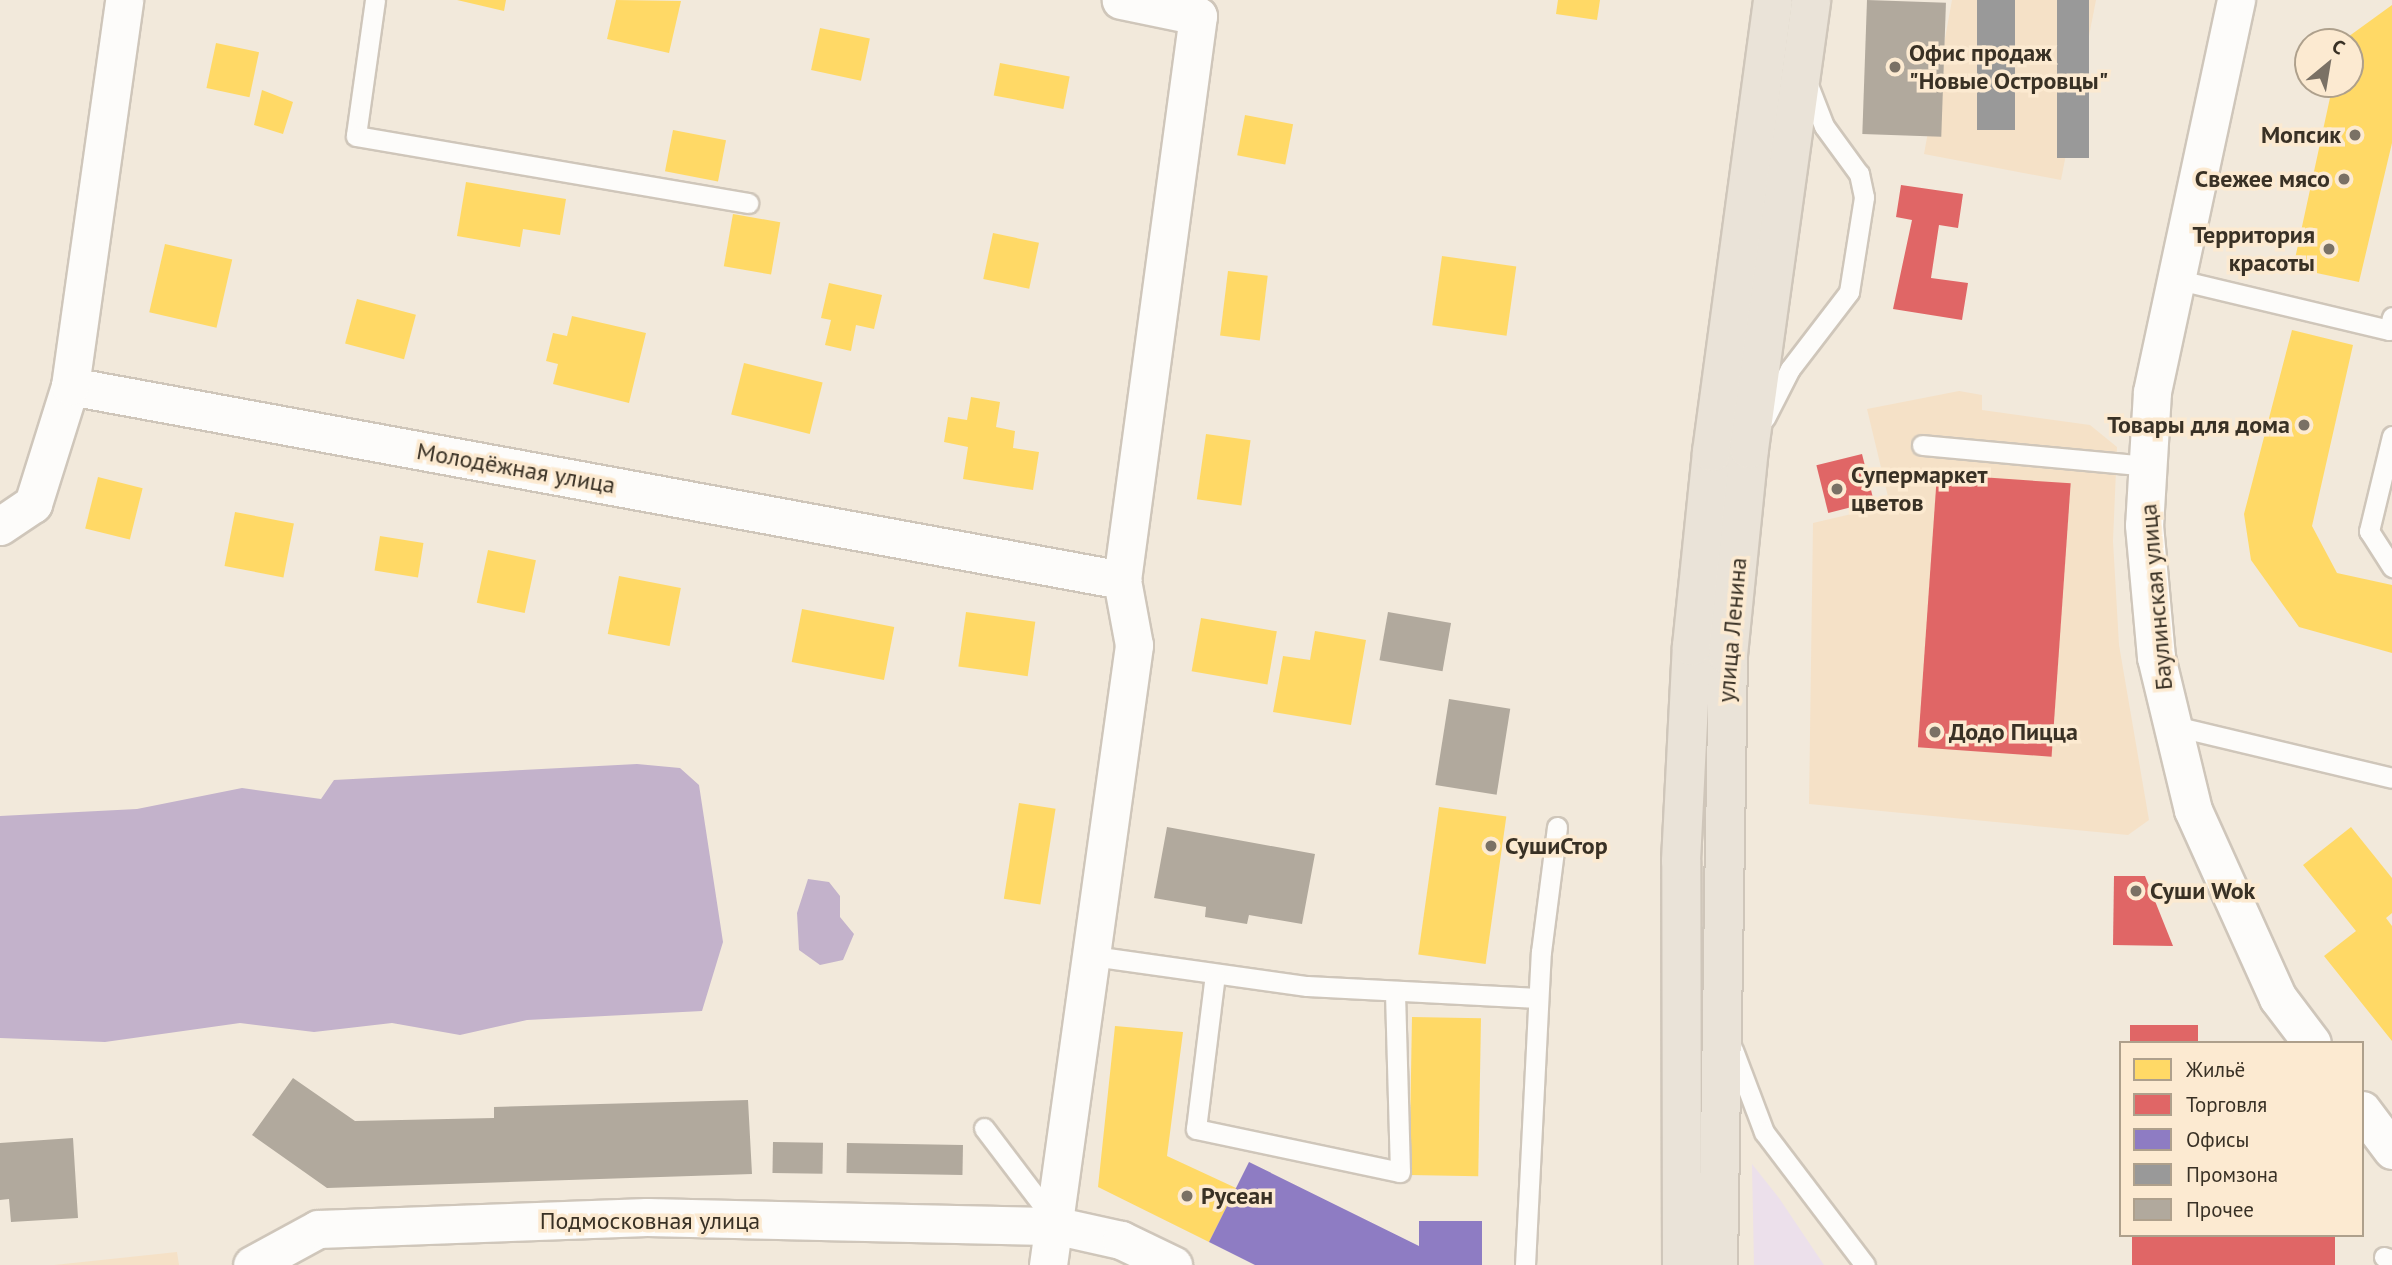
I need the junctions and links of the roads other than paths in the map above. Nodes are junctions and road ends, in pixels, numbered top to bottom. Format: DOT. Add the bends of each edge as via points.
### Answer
graph roads {
  1 [pos="124,0"];
  2 [pos="375,0"];
  3 [pos="1121,0"];
  4 [pos="1773,0"];
  5 [pos="1811,0"];
  6 [pos="2236,0"];
  7 [pos="1801,63"];
  8 [pos="748,203"];
  9 [pos="2175,279"];
  10 [pos="2391,329"];
  11 [pos="70,386"];
  12 [pos="2392,436"];
  13 [pos="1922,445"];
  14 [pos="1749,449"];
  15 [pos="2148,466"];
  16 [pos="0,526"];
  17 [pos="2392,567"];
  18 [pos="1122,580"];
  19 [pos="2170,725"];
  20 [pos="2392,778"];
  21 [pos="1557,827"];
  22 [pos="1093,956"];
  23 [pos="1215,974"];
  24 [pos="1395,991"];
  25 [pos="1538,998"];
  26 [pos="1718,1003"];
  27 [pos="2310,1041"];
  28 [pos="2364,1113"];
  29 [pos="984,1128"];
  30 [pos="2392,1150"];
  31 [pos="1058,1226"];
  32 [pos="252,1265"];
  33 [pos="1048,1265"];
  34 [pos="1172,1265"];
  35 [pos="1525,1265"];
  36 [pos="1682,1265"];
  37 [pos="1718,1265"];
  38 [pos="1865,1265"];
  1 -- 11 [label="street"];
  2 -- 8 [label="lane" via="356,135"];
  3 -- 18 [label="street" via="1198,16"];
  4 -- 36 [label="main road, улица Ленина" via="1712,452 1692,646 1681,861"];
  5 -- 7 [label="main road, улица Ленина"];
  6 -- 9 [label="street, Баулинская улица"];
  7 -- 14 [label="main road, улица Ленина"];
  7 -- 14 [label="lane" via="1824,126 1859,174 1864,197 1849,292 1790,369"];
  9 -- 10 [label="lane"];
  9 -- 15 [label="street, Баулинская улица" via="2152,393"];
  11 -- 16 [label="street" via="33,504"];
  11 -- 18 [label="street, Молодёжная улица"];
  12 -- 17 [label="lane" via="2369,531"];
  13 -- 15 [label="lane"];
  14 -- 26 [label="main road, улица Ленина" via="1728,655"];
  15 -- 19 [label="street, Баулинская улица" via="2144,525 2156,657"];
  18 -- 22 [label="street" via="1134,645"];
  19 -- 20 [label="lane"];
  19 -- 27 [label="street, Баулинская улица" via="2193,810 2230,900 2278,998"];
  21 -- 25 [label="lane"];
  22 -- 23 [label="lane"];
  22 -- 31 [label="street"];
  23 -- 24 [label="lane"];
  23 -- 24 [label="lane" via="1196,1129 1401,1172"];
  24 -- 25 [label="lane"];
  25 -- 35 [label="lane"];
  26 -- 37 [label="main road, улица Ленина"];
  26 -- 38 [label="lane" via="1764,1132"];
  28 -- 30 [label="street"];
  29 -- 31 [label="lane"];
  31 -- 32 [label="street, Подмосковная улица" via="647,1217 318,1230"];
  31 -- 33 [label="street"];
  31 -- 34 [label="street, Подмосковная улица" via="1121,1240"];
}
